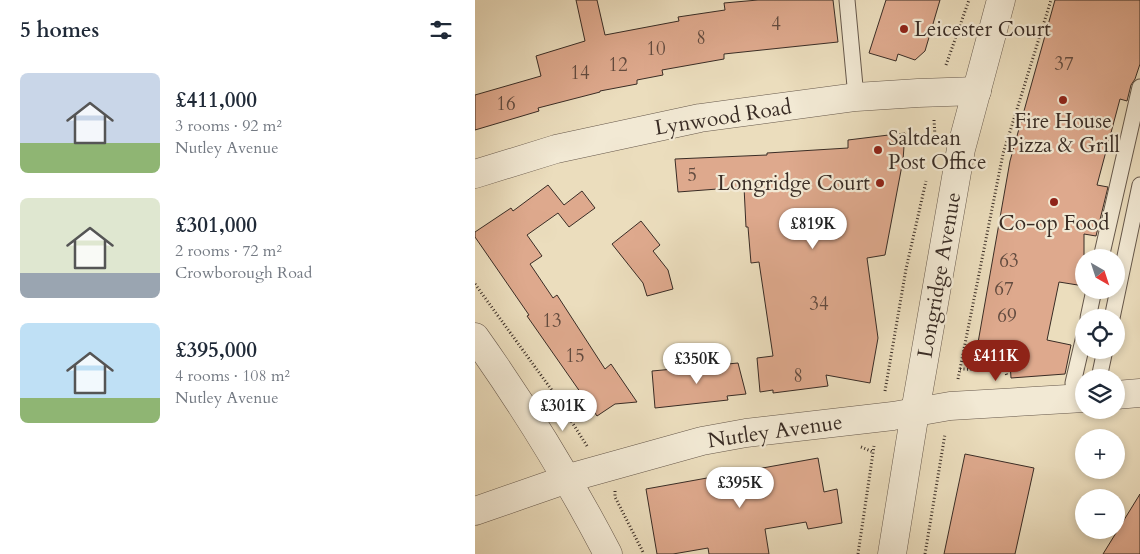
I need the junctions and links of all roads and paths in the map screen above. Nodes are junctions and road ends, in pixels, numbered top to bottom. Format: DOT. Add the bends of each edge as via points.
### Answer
graph roads {
  1 [pos="847,0"];
  2 [pos="969,0"];
  3 [pos="1001,0"];
  4 [pos="1051,0"];
  5 [pos="1140,87"];
  6 [pos="977,91"];
  7 [pos="938,93"];
  8 [pos="855,97"];
  9 [pos="935,139"];
  10 [pos="475,174"];
  11 [pos="927,176"];
  12 [pos="1140,184"];
  13 [pos="1103,249"];
  14 [pos="475,284"];
  15 [pos="1114,309"];
  16 [pos="475,337"];
  17 [pos="1075,374"];
  18 [pos="1075,388"];
  19 [pos="1140,393"];
  20 [pos="1125,394"];
  21 [pos="1075,399"];
  22 [pos="951,406"];
  23 [pos="915,412"];
  24 [pos="880,417"];
  25 [pos="857,444"];
  26 [pos="873,452"];
  27 [pos="598,470"];
  28 [pos="566,479"];
  29 [pos="475,511"];
  30 [pos="608,554"];
  31 [pos="644,554"];
  32 [pos="858,554"];
  33 [pos="892,554"];
  34 [pos="925,554"];
  1 -- 8 [label="lane"];
  2 -- 7 [label="path"];
  3 -- 6 [label="street, Longridge Avenue"];
  4 -- 22 [label="path" via="1003,154"];
  5 -- 13 [label="lane"];
  6 -- 7 [label="street, Lynwood Road"];
  6 -- 23 [label="street, Longridge Avenue" via="961,149"];
  7 -- 8 [label="street, Lynwood Road"];
  7 -- 9 [label="path" via="933,112"];
  8 -- 10 [label="street, Lynwood Road" via="700,118 640,130 556,149"];
  11 -- 24 [label="path" via="906,269"];
  12 -- 15 [label="lane"];
  14 -- 27 [label="path" via="551,389"];
  16 -- 28 [label="street"];
  17 -- 18 [label="lane"];
  19 -- 20 [label="street"];
  21 -- 22 [label="street, Nutley Avenue"];
  22 -- 23 [label="street, Nutley Avenue"];
  22 -- 34 [label="path"];
  23 -- 24 [label="street, Nutley Avenue"];
  23 -- 33 [label="street, Longridge Avenue"];
  24 -- 26 [label="path"];
  24 -- 27 [label="street, Nutley Avenue" via="746,433"];
  25 -- 26 [label="path"];
  26 -- 32 [label="path"];
  27 -- 28 [label="street, Nutley Avenue"];
  27 -- 31 [label="path" via="605,486 616,488 615,497"];
  28 -- 29 [label="street, Nutley Avenue"];
  28 -- 30 [label="street"];
}
